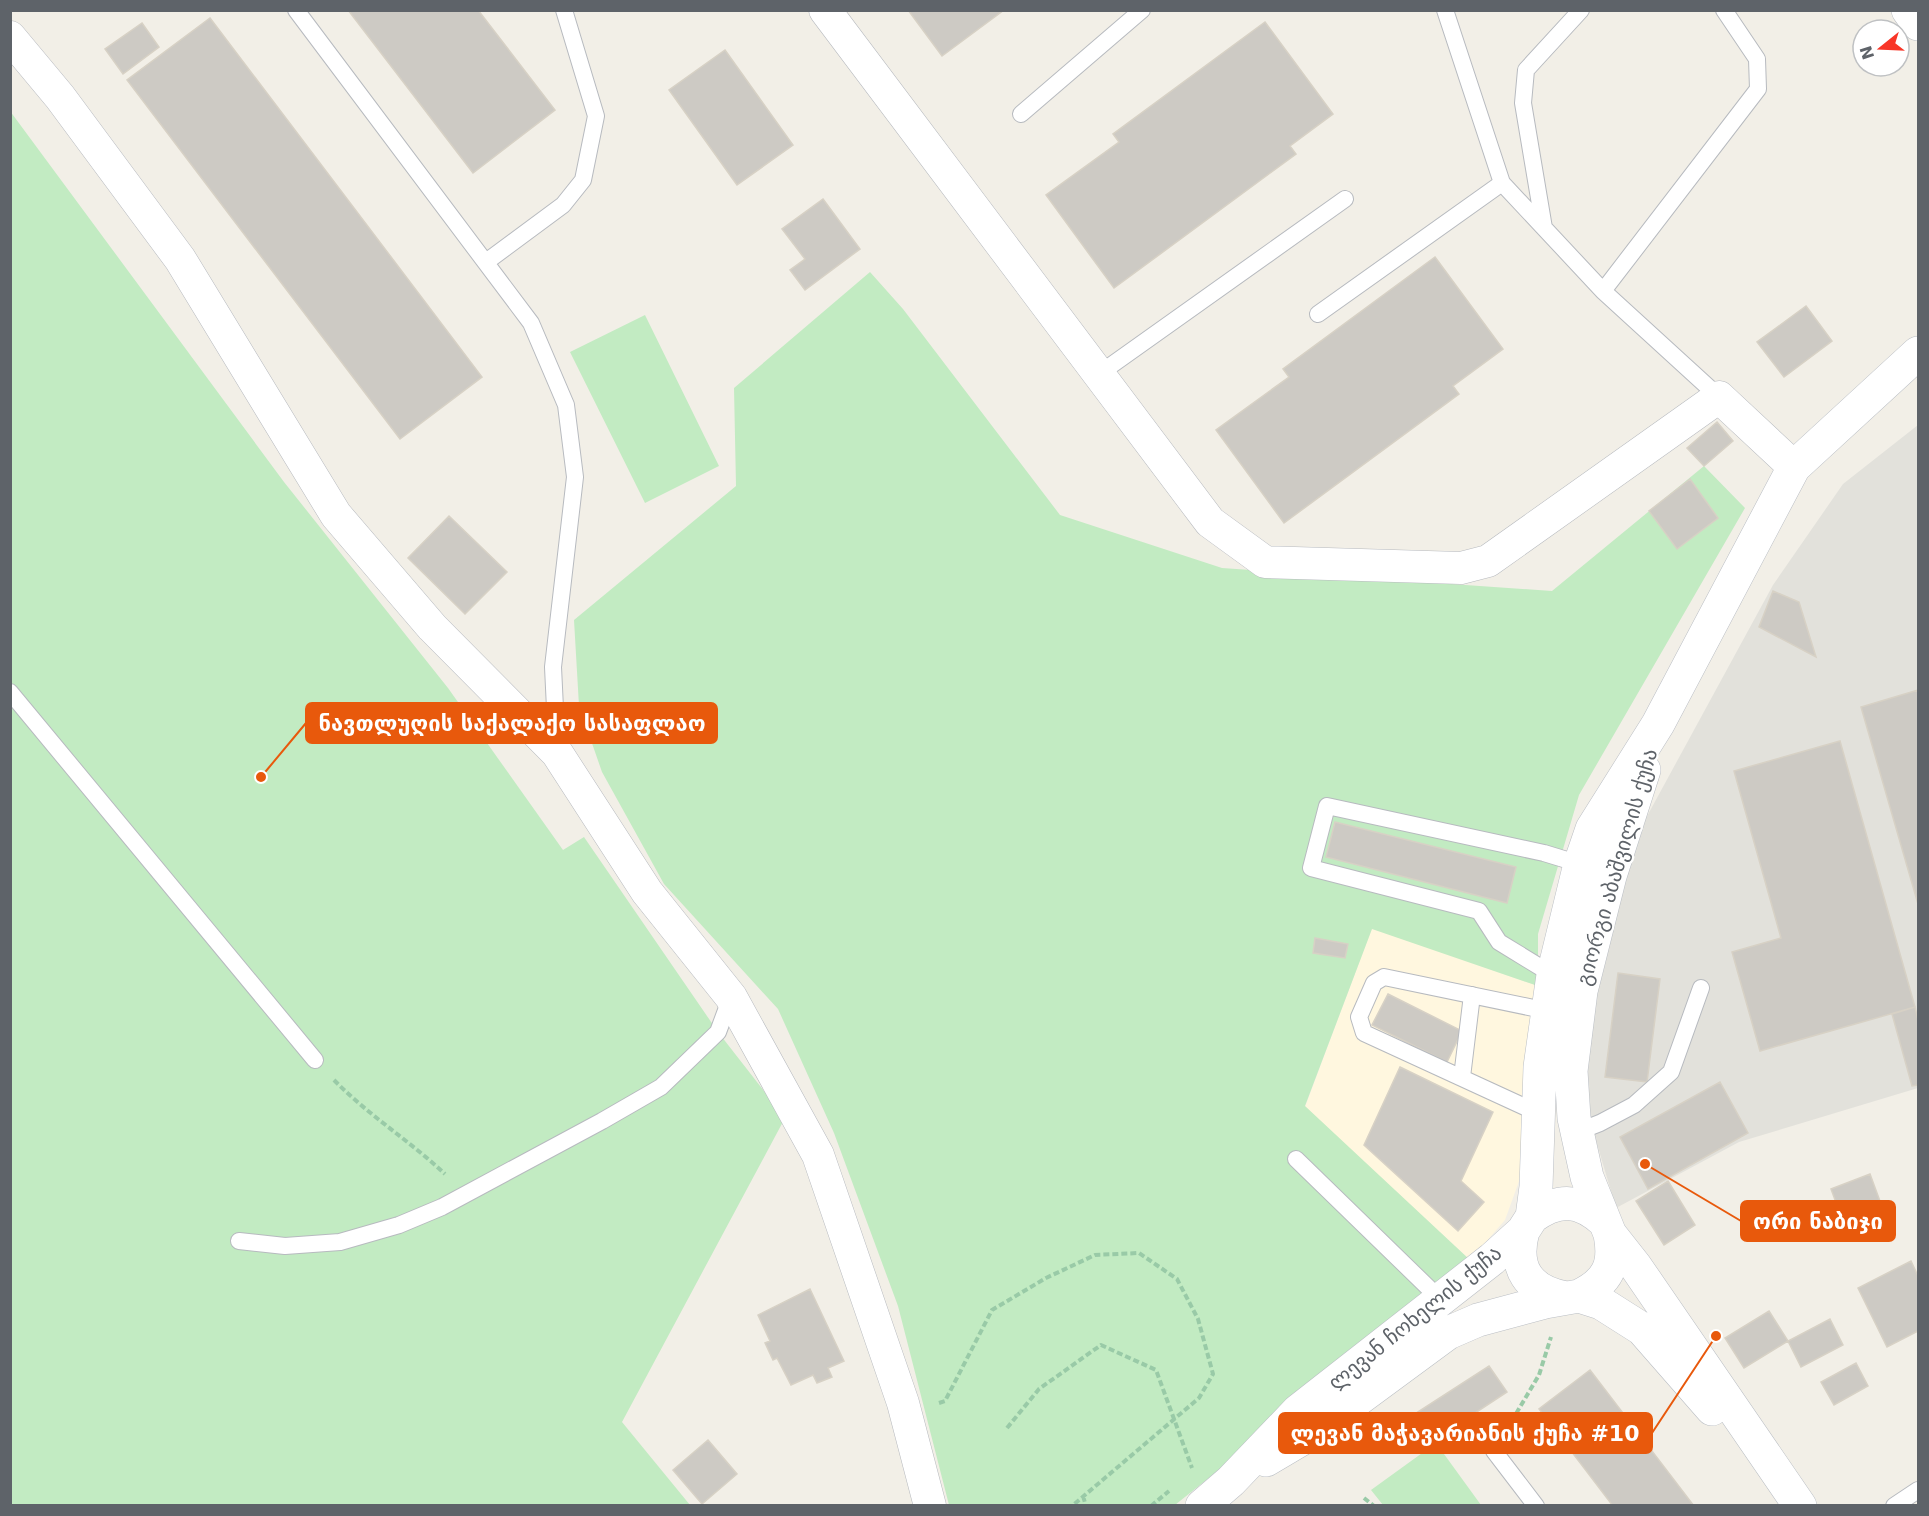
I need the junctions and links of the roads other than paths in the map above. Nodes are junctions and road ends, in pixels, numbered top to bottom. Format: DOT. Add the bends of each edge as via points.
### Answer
graph roads {
  1 [pos="296,10"];
  2 [pos="564,10"];
  3 [pos="825,10"];
  4 [pos="1143,10"];
  5 [pos="1445,10"];
  6 [pos="1581,10"];
  7 [pos="1724,10"];
  8 [pos="1908,10"];
  9 [pos="1918,24"];
  10 [pos="10,37"];
  11 [pos="1021,114"];
  12 [pos="1502,183"];
  13 [pos="1345,199"];
  14 [pos="1544,228"];
  15 [pos="486,262"];
  16 [pos="1603,291"];
  17 [pos="1318,314"];
  18 [pos="1918,354"];
  19 [pos="1099,374"];
  20 [pos="1719,397"];
  21 [pos="1794,467"];
  22 [pos="10,692"];
  23 [pos="1658,724"];
  24 [pos="557,753"];
  25 [pos="1580,864"];
  26 [pos="1553,975"];
  27 [pos="1701,988"];
  28 [pos="1472,995"];
  29 [pos="731,997"];
  30 [pos="1548,1011"];
  31 [pos="315,1060"];
  32 [pos="1462,1077"];
  33 [pos="1538,1113"];
  34 [pos="1577,1132"];
  35 [pos="1296,1159"];
  36 [pos="1527,1224"];
  37 [pos="1607,1227"];
  38 [pos="239,1241"];
  39 [pos="1572,1297"];
  40 [pos="1441,1300"];
  41 [pos="1494,1451"];
  42 [pos="1231,1480"];
  43 [pos="1918,1490"];
  44 [pos="930,1506"];
  45 [pos="1202,1506"];
  46 [pos="1536,1506"];
  47 [pos="1798,1506"];
  48 [pos="1894,1506"];
  1 -- 15 [label="lane"];
  2 -- 15 [label="lane" via="596,116 583,180 563,205"];
  3 -- 19 [label="street"];
  4 -- 11 [label="lane"];
  5 -- 12 [label="lane"];
  6 -- 14 [label="lane" via="1526,70 1523,103"];
  7 -- 16 [label="lane" via="1757,59 1758,89"];
  8 -- 9 [label="street"];
  10 -- 24 [label="street" via="60,97 180,259 336,515 432,627"];
  12 -- 14 [label="lane"];
  12 -- 17 [label="lane"];
  13 -- 19 [label="lane"];
  14 -- 16 [label="lane"];
  15 -- 24 [label="lane" via="531,323 566,405 575,477 553,667"];
  16 -- 20 [label="lane"];
  18 -- 21 [label="street, გიორგი აბაშვილის ქუჩა"];
  19 -- 20 [label="street" via="1210,522 1265,562 1461,568 1488,561"];
  20 -- 21 [label="street"];
  21 -- 23 [label="street, გიორგი აბაშვილის ქუჩა"];
  22 -- 31 [label="lane"];
  23 -- 25 [label="street, გიორგი აბაშვილის ქუჩა" via="1593,829"];
  23 -- 34 [label="street, გიორგი აბაშვილის ქუჩა" via="1610,876 1581,991 1571,1071"];
  24 -- 29 [label="street" via="647,892"];
  25 -- 26 [label="street, გიორგი აბაშვილის ქუჩა"];
  25 -- 26 [label="lane" via="1327,806 1311,868 1479,911 1499,942"];
  26 -- 30 [label="street, გიორგი აბაშვილის ქუჩა"];
  27 -- 34 [label="lane" via="1671,1072 1634,1105"];
  28 -- 30 [label="lane"];
  28 -- 32 [label="lane"];
  28 -- 32 [label="lane" via="1384,977 1374,983 1359,1017 1365,1033"];
  29 -- 38 [label="lane" via="718,1032 661,1087 442,1207 399,1225 340,1242 285,1246"];
  29 -- 44 [label="street" via="818,1155 903,1403"];
  30 -- 33 [label="street, გიორგი აბაშვილის ქუჩა"];
  32 -- 33 [label="lane"];
  33 -- 36 [label="street, გიორგი აბაშვილის ქუჩა" via="1536,1187"];
  34 -- 37 [label="street, გიორგი აბაშვილის ქუჩა" via="1587,1177"];
  35 -- 40 [label="lane"];
  36 -- 37 [label="street" via="1545,1208 1560,1203 1592,1210"];
  36 -- 39 [label="street" via="1519,1246 1526,1276 1550,1295"];
  36 -- 40 [label="street, ლევან ჩოხელის ქუჩა" via="1492,1259"];
  37 -- 39 [label="street" via="1613,1249 1604,1278 1593,1289"];
  37 -- 47 [label="street"];
  39 -- 42 [label="street, ლევან ჩოხელის ქუჩა" via="1478,1320 1448,1333 1315,1431"];
  39 -- 47 [label="street" via="1601,1303 1642,1329"];
  40 -- 42 [label="street, ლევან ჩოხელის ქუჩა" via="1298,1411"];
  41 -- 46 [label="lane"];
  42 -- 45 [label="street, ლევან ჩოხელის ქუჩა"];
  43 -- 48 [label="lane"];
}
